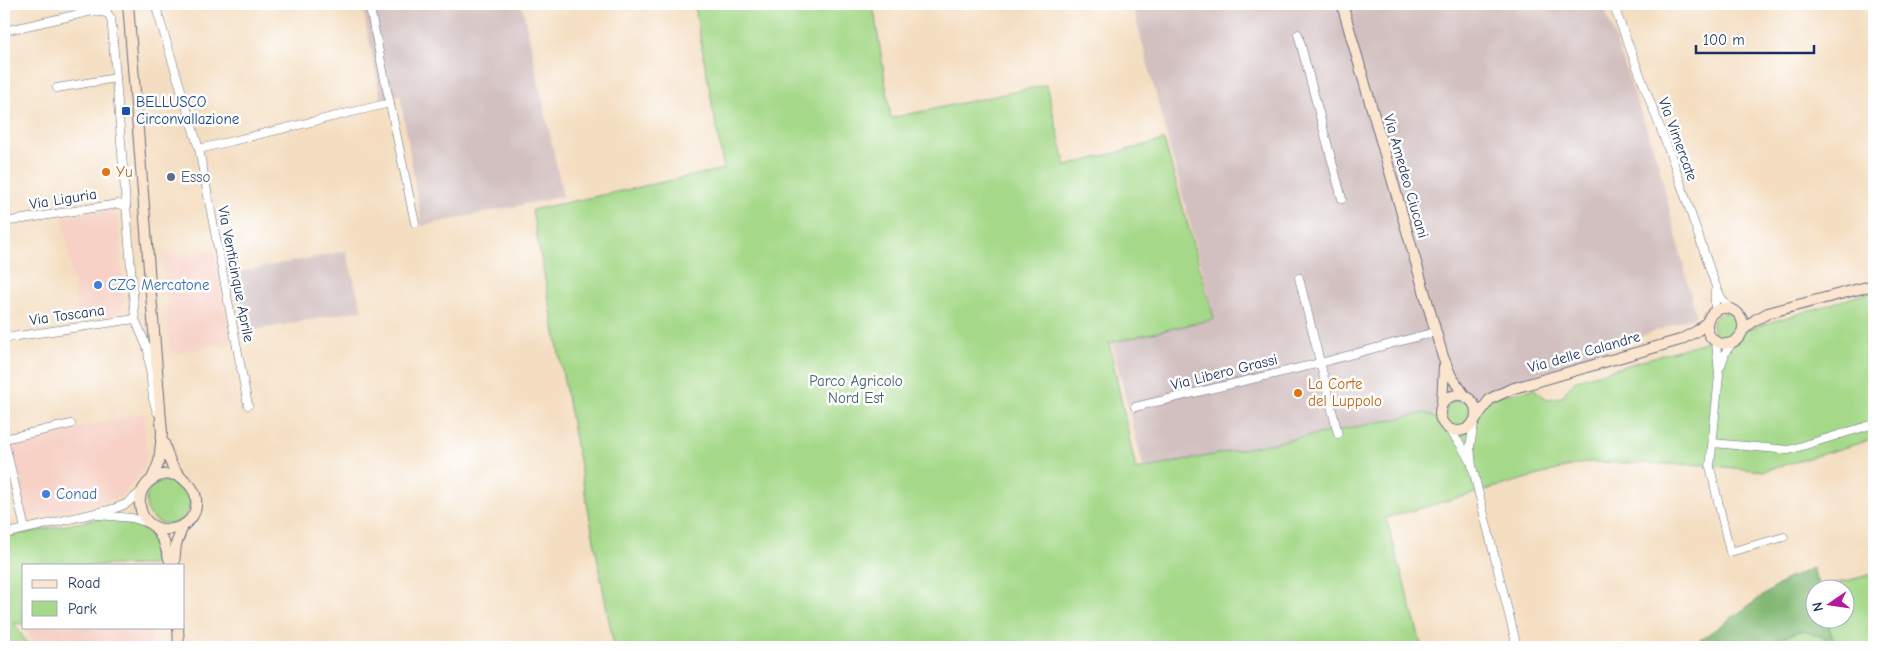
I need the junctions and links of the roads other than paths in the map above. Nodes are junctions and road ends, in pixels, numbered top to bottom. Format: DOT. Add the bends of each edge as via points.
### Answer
graph roads {
  1 [pos="107,4"];
  2 [pos="128,4"];
  3 [pos="155,4"];
  4 [pos="369,4"];
  5 [pos="1342,4"];
  6 [pos="1613,4"];
  7 [pos="107,13"];
  8 [pos="4,31"];
  9 [pos="1298,34"];
  10 [pos="116,78"];
  11 [pos="57,88"];
  12 [pos="390,103"];
  13 [pos="199,149"];
  14 [pos="1342,199"];
  15 [pos="126,206"];
  16 [pos="4,222"];
  17 [pos="415,223"];
  18 [pos="1299,278"];
  19 [pos="1715,284"];
  20 [pos="1874,284"];
  21 [pos="1732,309"];
  22 [pos="1715,310"];
  23 [pos="1768,313"];
  24 [pos="135,319"];
  25 [pos="1707,322"];
  26 [pos="1743,330"];
  27 [pos="1435,332"];
  28 [pos="4,338"];
  29 [pos="1680,340"];
  30 [pos="1716,342"];
  31 [pos="1732,343"];
  32 [pos="1443,356"];
  33 [pos="1320,363"];
  34 [pos="1719,375"];
  35 [pos="1497,396"];
  36 [pos="1466,397"];
  37 [pos="248,404"];
  38 [pos="1442,404"];
  39 [pos="1135,407"];
  40 [pos="1475,420"];
  41 [pos="71,424"];
  42 [pos="1874,424"];
  43 [pos="162,430"];
  44 [pos="1449,430"];
  45 [pos="1338,434"];
  46 [pos="4,439"];
  47 [pos="1713,443"];
  48 [pos="1472,466"];
  49 [pos="181,478"];
  50 [pos="152,479"];
  51 [pos="142,491"];
  52 [pos="92,514"];
  53 [pos="152,525"];
  54 [pos="183,526"];
  55 [pos="25,529"];
  56 [pos="4,534"];
  57 [pos="1784,537"];
  58 [pos="173,564"];
  59 [pos="173,564"];
  60 [pos="178,628"];
  61 [pos="179,647"];
  62 [pos="1517,647"];
  1 -- 7 [label="street"];
  2 -- 43 [label="main road"];
  3 -- 13 [label="street, Via Venticinque Aprile"];
  4 -- 12 [label="street"];
  5 -- 27 [label="main road, Via Amedeo Ciucani"];
  6 -- 19 [label="street, Via Vimercate" via="1674,164"];
  7 -- 8 [label="street" via="96,11"];
  7 -- 10 [label="street" via="111,20"];
  9 -- 14 [label="street"];
  10 -- 11 [label="street"];
  10 -- 15 [label="street"];
  12 -- 13 [label="street"];
  12 -- 17 [label="street"];
  13 -- 37 [label="street, Via Venticinque Aprile"];
  15 -- 16 [label="street, Via Liguria" via="118,204"];
  15 -- 24 [label="street"];
  18 -- 33 [label="street"];
  19 -- 21 [label="street, Via Vimercate" via="1722,299"];
  19 -- 22 [label="street, Via Vimercate"];
  20 -- 23 [label="main road"];
  21 -- 22 [label="main road"];
  21 -- 23 [label="main road"];
  21 -- 26 [label="main road" via="1742,319"];
  22 -- 25 [label="main road, Via delle Calandre"];
  23 -- 26 [label="main road"];
  24 -- 28 [label="street, Via Toscana"];
  24 -- 43 [label="street" via="148,350 153,399"];
  25 -- 29 [label="main road, Via delle Calandre"];
  25 -- 30 [label="main road" via="1708,332"];
  26 -- 31 [label="main road"];
  27 -- 32 [label="main road, Via Amedeo Ciucani"];
  27 -- 33 [label="street, Via Libero Grassi"];
  29 -- 30 [label="main road, Via delle Calandre" via="1698,338"];
  29 -- 35 [label="main road, Via delle Calandre" via="1521,386"];
  30 -- 31 [label="main road, Via delle Calandre"];
  30 -- 34 [label="street"];
  31 -- 34 [label="street" via="1725,353"];
  32 -- 36 [label="main road, Via Amedeo Ciucani" via="1451,376"];
  32 -- 38 [label="main road, Via Amedeo Ciucani"];
  33 -- 39 [label="street, Via Libero Grassi"];
  33 -- 45 [label="street"];
  34 -- 47 [label="street"];
  35 -- 36 [label="main road, Via delle Calandre"];
  35 -- 40 [label="main road, Via delle Calandre" via="1488,402"];
  36 -- 38 [label="main road" via="1453,395"];
  36 -- 40 [label="main road, Via Amedeo Ciucani" via="1475,406"];
  38 -- 44 [label="main road, Via Amedeo Ciucani" via="1440,417"];
  40 -- 44 [label="main road" via="1463,431"];
  40 -- 48 [label="street, Via Amedeo Ciucani" via="1470,442"];
  41 -- 46 [label="street"];
  42 -- 47 [label="street" via="1789,450"];
  43 -- 49 [label="main road" via="169,459"];
  43 -- 50 [label="main road" via="160,458"];
  44 -- 48 [label="street, Via Amedeo Ciucani"];
  46 -- 55 [label="street"];
  47 -- 57 [label="street" via="1710,467 1730,552"];
  48 -- 62 [label="street, Via Amedeo Ciucani"];
  49 -- 50 [label="main road" via="166,474"];
  49 -- 54 [label="main road" via="191,486 196,503 192,517"];
  50 -- 51 [label="main road"];
  51 -- 52 [label="street" via="122,506"];
  51 -- 53 [label="main road" via="141,508"];
  52 -- 53 [label="street" via="125,517"];
  52 -- 55 [label="street"];
  53 -- 54 [label="main road" via="169,530"];
  53 -- 59 [label="main road" via="164,542"];
  54 -- 58 [label="main road"];
  55 -- 56 [label="street"];
  60 -- 61 [label="main road"];
}
